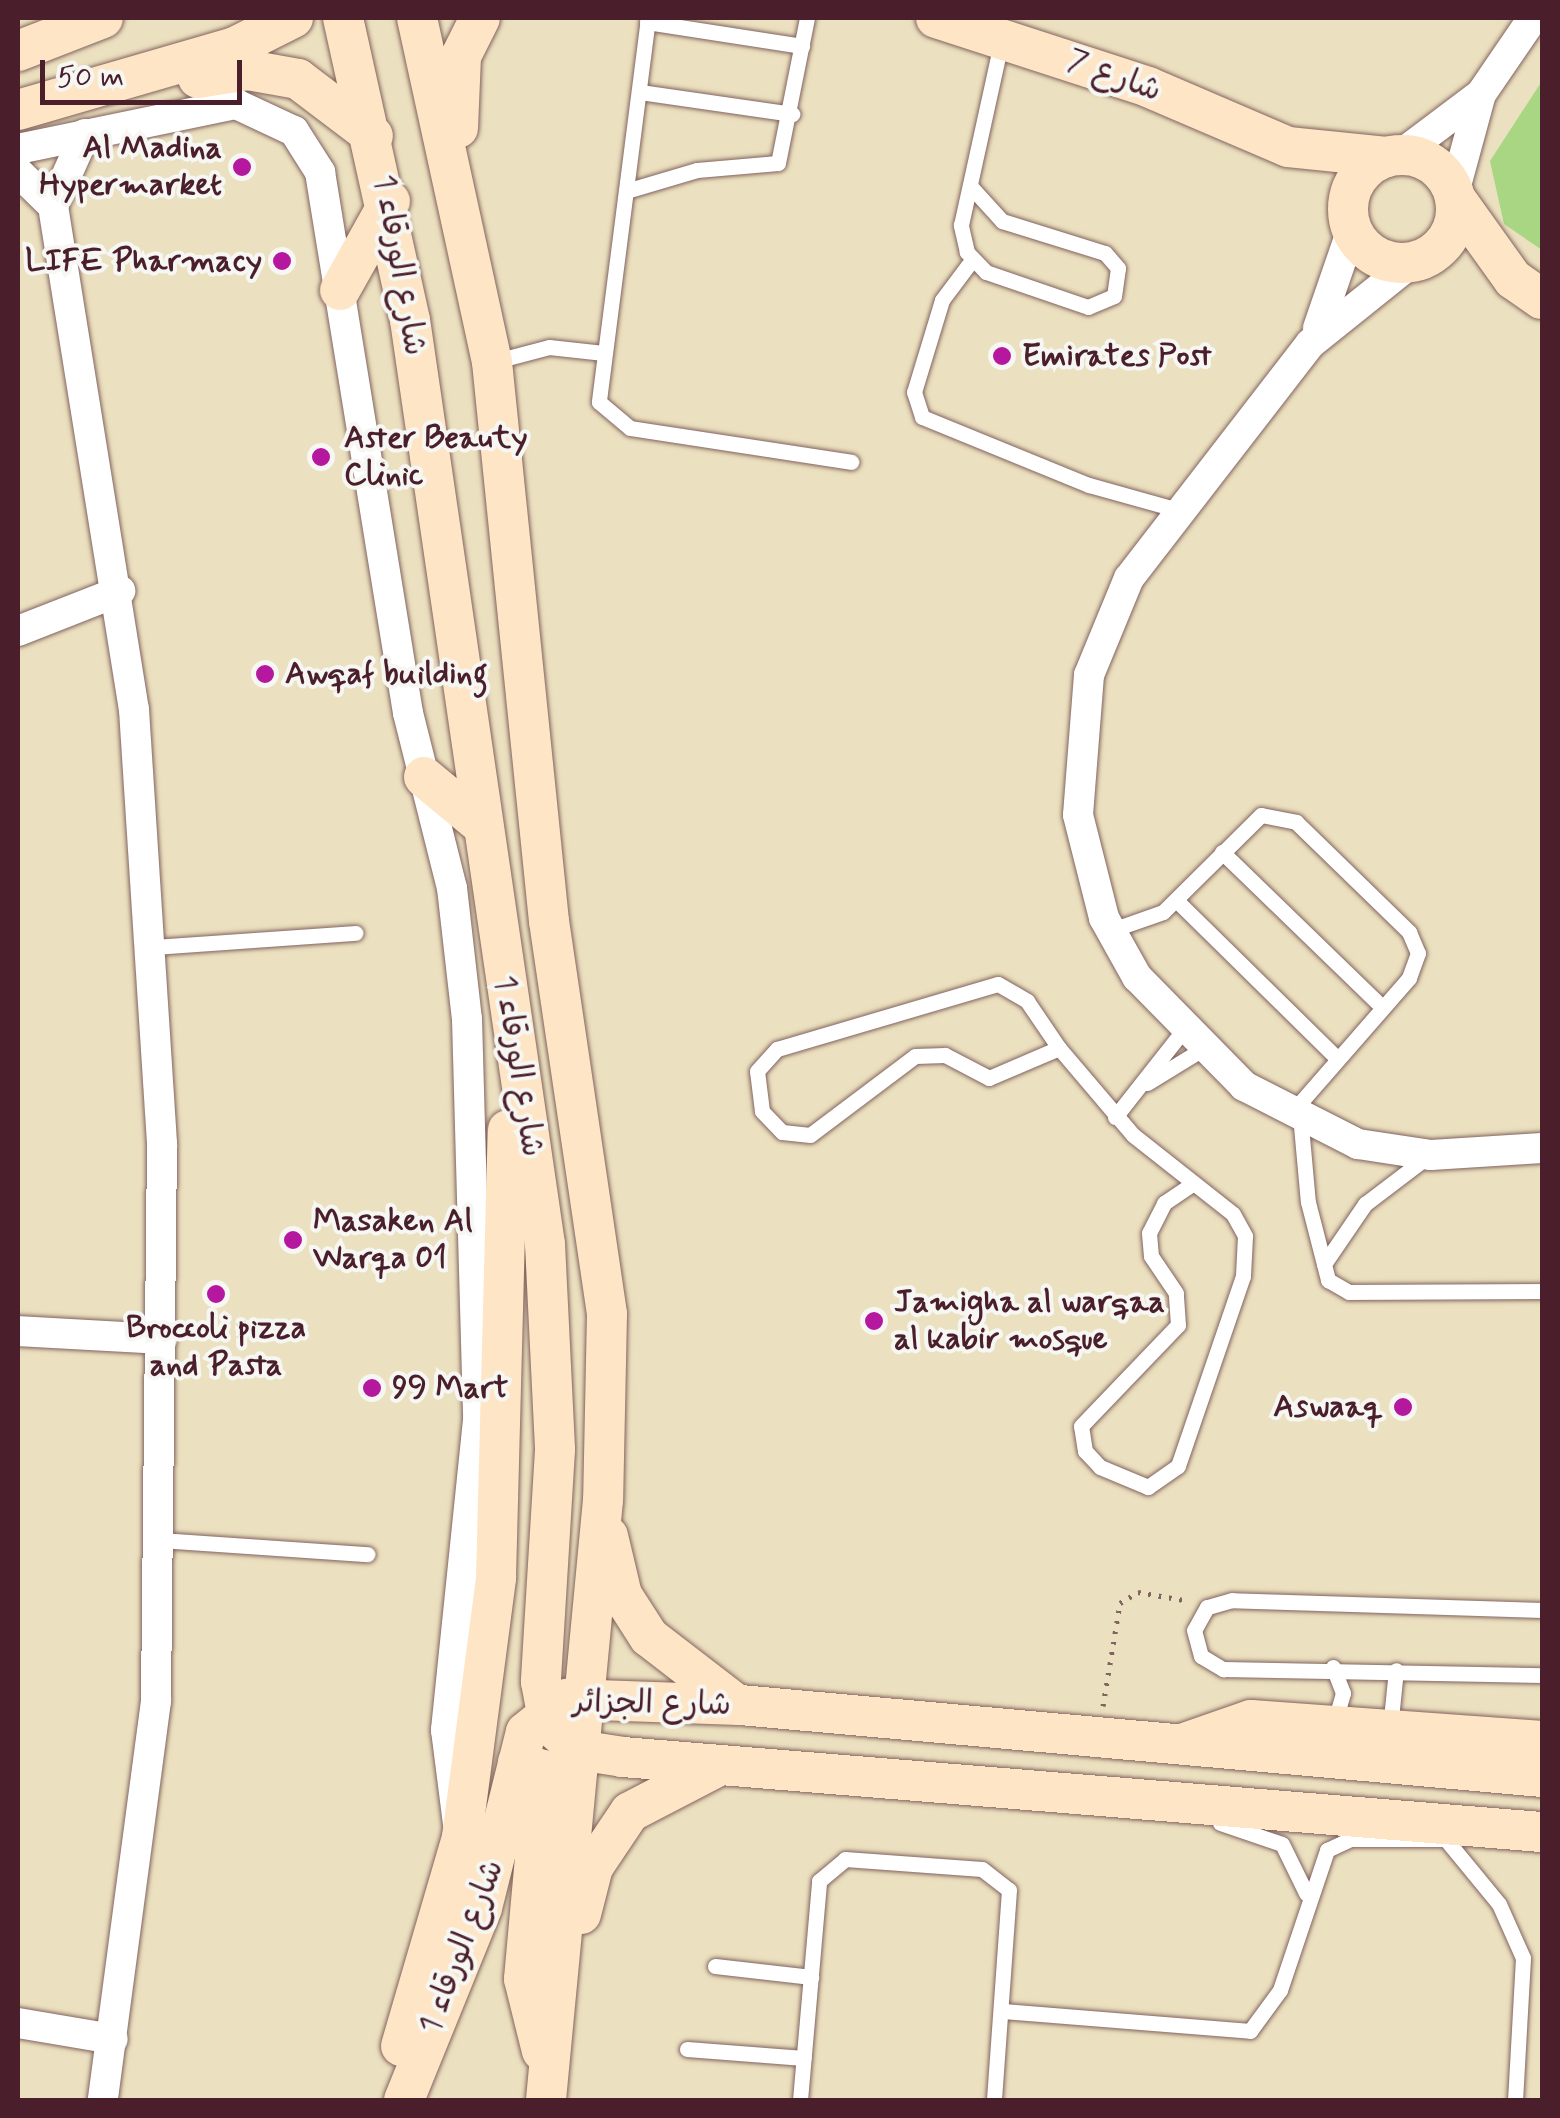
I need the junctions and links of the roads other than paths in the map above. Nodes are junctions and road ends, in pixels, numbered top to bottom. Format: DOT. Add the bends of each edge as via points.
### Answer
graph roads {
  1 [pos="103,18"];
  2 [pos="135,18"];
  3 [pos="232,18"];
  4 [pos="293,18"];
  5 [pos="343,18"];
  6 [pos="416,18"];
  7 [pos="480,18"];
  8 [pos="807,18"];
  9 [pos="936,18"];
  10 [pos="1539,18"];
  11 [pos="648,20"];
  12 [pos="1003,35"];
  13 [pos="33,46"];
  14 [pos="802,46"];
  15 [pos="119,82"];
  16 [pos="640,92"];
  17 [pos="18,94"];
  18 [pos="1481,94"];
  19 [pos="18,110"];
  20 [pos="792,114"];
  21 [pos="85,134"];
  22 [pos="373,136"];
  23 [pos="1288,146"];
  24 [pos="18,149"];
  25 [pos="1393,156"];
  26 [pos="18,172"];
  27 [pos="457,177"];
  28 [pos="972,188"];
  29 [pos="626,191"];
  30 [pos="1454,196"];
  31 [pos="390,200"];
  32 [pos="52,206"];
  33 [pos="1351,228"];
  34 [pos="972,260"];
  35 [pos="1414,262"];
  36 [pos="1528,289"];
  37 [pos="340,290"];
  38 [pos="1310,344"];
  39 [pos="604,353"];
  40 [pos="492,362"];
  41 [pos="851,462"];
  42 [pos="1182,511"];
  43 [pos="120,590"];
  44 [pos="18,631"];
  45 [pos="424,778"];
  46 [pos="482,824"];
  47 [pos="1222,852"];
  48 [pos="1176,900"];
  49 [pos="1109,930"];
  50 [pos="356,933"];
  51 [pos="154,947"];
  52 [pos="1382,1007"];
  53 [pos="509,1011"];
  54 [pos="1192,1041"];
  55 [pos="1058,1048"];
  56 [pos="1335,1056"];
  57 [pos="1146,1084"];
  58 [pos="1115,1117"];
  59 [pos="1296,1120"];
  60 [pos="1542,1148"];
  61 [pos="1431,1155"];
  62 [pos="1191,1185"];
  63 [pos="1324,1264"];
  64 [pos="1542,1291"];
  65 [pos="18,1331"];
  66 [pos="162,1338"];
  67 [pos="603,1500"];
  68 [pos="160,1540"];
  69 [pos="368,1554"];
  70 [pos="1542,1610"];
  71 [pos="1333,1667"];
  72 [pos="1396,1670"];
  73 [pos="1542,1675"];
  74 [pos="562,1704"];
  75 [pos="740,1705"];
  76 [pos="1332,1727"];
  77 [pos="1390,1732"];
  78 [pos="1542,1741"];
  79 [pos="1178,1746"];
  80 [pos="578,1750"];
  81 [pos="518,1762"];
  82 [pos="725,1765"];
  83 [pos="1542,1776"];
  84 [pos="1187,1802"];
  85 [pos="1542,1832"];
  86 [pos="1462,1834"];
  87 [pos="462,1837"];
  88 [pos="1306,1892"];
  89 [pos="714,1966"];
  90 [pos="811,1977"];
  91 [pos="1003,2011"];
  92 [pos="18,2024"];
  93 [pos="113,2039"];
  94 [pos="687,2050"];
  95 [pos="546,2058"];
  96 [pos="804,2058"];
  97 [pos="104,2100"];
  98 [pos="387,2100"];
  99 [pos="404,2100"];
  100 [pos="546,2100"];
  101 [pos="800,2100"];
  102 [pos="994,2100"];
  103 [pos="1010,2100"];
  104 [pos="1516,2100"];
  1 -- 13 [label="street"];
  2 -- 13 [label="street"];
  3 -- 17 [label="street"];
  4 -- 15 [label="street" via="235,48"];
  5 -- 22 [label="street, شارع الورقاء 1"];
  6 -- 27 [label="street, شارع الورقاء 1"];
  7 -- 27 [label="street" via="461,56"];
  8 -- 14 [label="lane"];
  9 -- 12 [label="street, شارع 7"];
  10 -- 18 [label="street"];
  11 -- 14 [label="lane"];
  11 -- 16 [label="lane"];
  12 -- 23 [label="street, شارع 7"];
  12 -- 28 [label="lane"];
  14 -- 20 [label="lane"];
  15 -- 19 [label="street"];
  15 -- 22 [label="street" via="282,74 329,95"];
  16 -- 20 [label="lane"];
  16 -- 29 [label="lane"];
  18 -- 25 [label="street"];
  18 -- 30 [label="street"];
  20 -- 29 [label="lane" via="787,150 772,168 698,170"];
  21 -- 24 [label="street"];
  21 -- 32 [label="street"];
  21 -- 37 [label="street" via="220,103 282,120 320,172"];
  22 -- 31 [label="street, شارع الورقاء 1"];
  23 -- 25 [label="street, شارع 7"];
  23 -- 33 [label="street"];
  25 -- 30 [label="street" via="1428,161"];
  25 -- 33 [label="street" via="1354,184"];
  26 -- 32 [label="street"];
  27 -- 40 [label="street, شارع الورقاء 1"];
  28 -- 34 [label="lane" via="961,235"];
  28 -- 34 [label="lane" via="1002,221 1105,253 1120,278 1114,296 1088,306"];
  29 -- 39 [label="lane"];
  30 -- 35 [label="street" via="1448,237"];
  30 -- 36 [label="street"];
  31 -- 37 [label="street"];
  31 -- 46 [label="street, شارع الورقاء 1"];
  32 -- 43 [label="street"];
  33 -- 35 [label="street" via="1369,252"];
  33 -- 38 [label="street"];
  34 -- 42 [label="lane" via="942,300 921,365 914,392 922,417 1088,485"];
  35 -- 36 [label="street"];
  35 -- 38 [label="street"];
  37 -- 45 [label="street"];
  38 -- 42 [label="street"];
  39 -- 40 [label="lane" via="550,347"];
  39 -- 41 [label="lane" via="599,402 620,425"];
  40 -- 67 [label="street, شارع الورقاء 1" via="549,922 607,1314"];
  42 -- 49 [label="street" via="1113,609 1082,710 1078,815"];
  43 -- 44 [label="street"];
  43 -- 51 [label="street"];
  45 -- 46 [label="street"];
  45 -- 87 [label="street" via="452,888 473,1113 477,1472 446,1751"];
  46 -- 53 [label="street, شارع الورقاء 1"];
  47 -- 48 [label="lane"];
  47 -- 52 [label="lane"];
  47 -- 52 [label="lane" via="1253,820 1280,813 1339,864 1417,945 1414,971"];
  48 -- 49 [label="lane" via="1146,922"];
  48 -- 56 [label="lane"];
  49 -- 54 [label="street"];
  50 -- 51 [label="lane"];
  51 -- 66 [label="street"];
  52 -- 56 [label="lane"];
  53 -- 74 [label="street, شارع الورقاء 1" via="545,1244"];
  53 -- 87 [label="street" via="503,1490"];
  54 -- 57 [label="lane"];
  54 -- 57 [label="lane"];
  54 -- 59 [label="street"];
  55 -- 55 [label="lane" via="1019,993 988,984 777,1049 757,1070 756,1090 774,1126 810,1135 915,1056 945,1056 989,1078"];
  55 -- 58 [label="lane"];
  56 -- 59 [label="lane" via="1305,1090"];
  57 -- 58 [label="lane"];
  58 -- 62 [label="lane"];
  59 -- 61 [label="street" via="1358,1144"];
  59 -- 63 [label="lane"];
  60 -- 61 [label="street"];
  61 -- 63 [label="lane" via="1365,1204"];
  62 -- 62 [label="lane" via="1240,1224 1246,1262 1174,1474 1148,1488 1100,1468 1080,1434 1089,1412 1178,1325 1176,1293 1149,1234 1164,1203"];
  63 -- 64 [label="lane" via="1334,1286 1349,1292"];
  65 -- 66 [label="street"];
  66 -- 68 [label="street"];
  67 -- 74 [label="street, شارع الورقاء 1"];
  67 -- 75 [label="street" via="613,1566 635,1618 691,1678"];
  68 -- 69 [label="lane"];
  68 -- 93 [label="street" via="156,1701"];
  70 -- 71 [label="lane" via="1232,1600 1207,1608 1194,1630 1210,1665"];
  71 -- 72 [label="lane"];
  71 -- 76 [label="lane" via="1342,1706"];
  72 -- 73 [label="lane"];
  72 -- 77 [label="lane"];
  74 -- 75 [label="street, شارع الجزائر"];
  74 -- 80 [label="street, شارع الجزائر"];
  74 -- 81 [label="street, شارع الورقاء 1"];
  75 -- 79 [label="street, شارع الجزائر"];
  76 -- 77 [label="street"];
  76 -- 79 [label="street" via="1252,1720"];
  77 -- 78 [label="street"];
  79 -- 83 [label="street, شارع الجزائر"];
  80 -- 82 [label="street, شارع الجزائر"];
  80 -- 95 [label="street"];
  81 -- 95 [label="street" via="543,1770 524,1996"];
  81 -- 99 [label="street, شارع الورقاء 1" via="482,1908"];
  82 -- 84 [label="street, شارع الجزائر"];
  82 -- 95 [label="street" via="658,1791 602,1848"];
  84 -- 86 [label="street, شارع الجزائر"];
  84 -- 88 [label="lane" via="1218,1823 1272,1836"];
  85 -- 86 [label="street, شارع الجزائر"];
  86 -- 88 [label="lane" via="1338,1842"];
  86 -- 104 [label="lane" via="1523,1958"];
  87 -- 98 [label="street"];
  88 -- 91 [label="lane" via="1280,1990 1250,2031"];
  89 -- 90 [label="lane"];
  90 -- 91 [label="lane" via="819,1881 828,1866 845,1859 982,1869 1012,1898"];
  90 -- 96 [label="lane"];
  91 -- 102 [label="lane"];
  92 -- 93 [label="street"];
  93 -- 97 [label="street"];
  94 -- 96 [label="lane"];
  95 -- 100 [label="street"];
  96 -- 101 [label="lane"];
  102 -- 103 [label="lane"];
}
